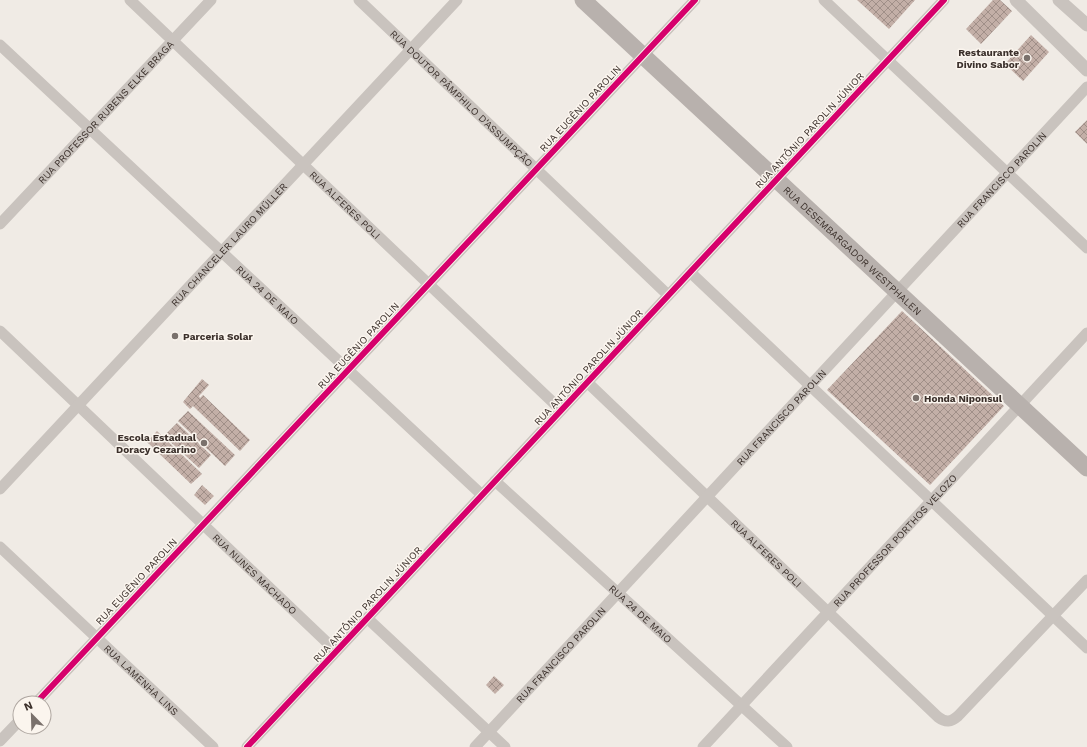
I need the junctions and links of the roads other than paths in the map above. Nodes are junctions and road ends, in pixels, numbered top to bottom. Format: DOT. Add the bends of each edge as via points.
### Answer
graph roads {
  1 [pos="130,0"];
  2 [pos="211,0"];
  3 [pos="359,0"];
  4 [pos="457,0"];
  5 [pos="583,0"];
  6 [pos="695,0"];
  7 [pos="824,0"];
  8 [pos="944,0"];
  9 [pos="1016,0"];
  10 [pos="1059,0"];
  11 [pos="1087,25"];
  12 [pos="173,41"];
  13 [pos="0,45"];
  14 [pos="411,50"];
  15 [pos="643,56"];
  16 [pos="888,60"];
  17 [pos="1087,70"];
  18 [pos="1087,87"];
  19 [pos="90,129"];
  20 [pos="303,165"];
  21 [pos="536,169"];
  22 [pos="1008,173"];
  23 [pos="776,179"];
  24 [pos="0,224"];
  25 [pos="1087,248"];
  26 [pos="222,252"];
  27 [pos="690,272"];
  28 [pos="428,284"];
  29 [pos="897,292"];
  30 [pos="668,295"];
  31 [pos="0,331"];
  32 [pos="1087,333"];
  33 [pos="348,370"];
  34 [pos="587,382"];
  35 [pos="810,386"];
  36 [pos="78,406"];
  37 [pos="1020,406"];
  38 [pos="561,410"];
  39 [pos="1087,468"];
  40 [pos="495,481"];
  41 [pos="0,489"];
  42 [pos="482,495"];
  43 [pos="707,497"];
  44 [pos="931,501"];
  45 [pos="203,524"];
  46 [pos="0,546"];
  47 [pos="1087,580"];
  48 [pos="618,593"];
  49 [pos="828,612"];
  50 [pos="1053,616"];
  51 [pos="367,618"];
  52 [pos="97,638"];
  53 [pos="1087,648"];
  54 [pos="336,651"];
  55 [pos="44,695"];
  56 [pos="742,706"];
  57 [pos="12,728"];
  58 [pos="489,732"];
  59 [pos="0,741"];
  60 [pos="213,747"];
  61 [pos="247,747"];
  62 [pos="475,747"];
  63 [pos="505,747"];
  64 [pos="703,747"];
  65 [pos="787,747"];
  1 -- 12 [label="street, RUA ALFERES POLI"];
  2 -- 12 [label="street, RUA PROFESSOR RUBENS ELKE BRAGA"];
  3 -- 14 [label="street, RUA DOUTOR PÂMPHILO D'ASSUMPÇÃO"];
  4 -- 14 [label="street, RUA CHANCELER LAURO MÜLLER"];
  5 -- 15 [label="main road, RUA DESEMBARGADOR WESTPHALEN"];
  6 -- 15 [label="street, RUA EUGÊNIO PAROLIN"];
  7 -- 16 [label="street"];
  8 -- 16 [label="street, RUA ANTÔNIO PAROLIN JÚNIOR"];
  9 -- 17 [label="street"];
  10 -- 11 [label="street"];
  12 -- 19 [label="street, RUA PROFESSOR RUBENS ELKE BRAGA"];
  12 -- 20 [label="street, RUA ALFERES POLI"];
  13 -- 19 [label="street, RUA 24 DE MAIO"];
  14 -- 20 [label="street, RUA CHANCELER LAURO MÜLLER"];
  14 -- 21 [label="street, RUA DOUTOR PÂMPHILO D'ASSUMPÇÃO"];
  15 -- 21 [label="street, RUA EUGÊNIO PAROLIN"];
  15 -- 23 [label="main road, RUA DESEMBARGADOR WESTPHALEN"];
  16 -- 22 [label="street"];
  16 -- 23 [label="street, RUA ANTÔNIO PAROLIN JÚNIOR"];
  18 -- 22 [label="street, RUA FRANCISCO PAROLIN"];
  19 -- 24 [label="street, RUA PROFESSOR RUBENS ELKE BRAGA"];
  19 -- 26 [label="street, RUA 24 DE MAIO"];
  20 -- 26 [label="street, RUA CHANCELER LAURO MÜLLER"];
  20 -- 28 [label="street, RUA ALFERES POLI"];
  21 -- 28 [label="street, RUA EUGÊNIO PAROLIN"];
  21 -- 30 [label="street, RUA DOUTOR PÂMPHILO D'ASSUMPÇÃO"];
  22 -- 25 [label="street"];
  22 -- 29 [label="street, RUA FRANCISCO PAROLIN"];
  23 -- 27 [label="street, RUA ANTÔNIO PAROLIN JÚNIOR"];
  23 -- 29 [label="main road, RUA DESEMBARGADOR WESTPHALEN"];
  26 -- 33 [label="street, RUA 24 DE MAIO"];
  26 -- 36 [label="street, RUA CHANCELER LAURO MÜLLER"];
  27 -- 30 [label="street, RUA ANTÔNIO PAROLIN JÚNIOR"];
  27 -- 35 [label="street"];
  28 -- 33 [label="street, RUA EUGÊNIO PAROLIN"];
  28 -- 38 [label="street, RUA ALFERES POLI"];
  29 -- 35 [label="street, RUA FRANCISCO PAROLIN"];
  29 -- 37 [label="main road, RUA DESEMBARGADOR WESTPHALEN"];
  30 -- 34 [label="street, RUA ANTÔNIO PAROLIN JÚNIOR"];
  31 -- 36 [label="street, RUA NUNES MACHADO"];
  32 -- 37 [label="street, RUA PROFESSOR PORTHOS VELOZO"];
  33 -- 42 [label="street, RUA 24 DE MAIO"];
  33 -- 45 [label="street, RUA EUGÊNIO PAROLIN"];
  34 -- 38 [label="street, RUA ANTÔNIO PAROLIN JÚNIOR"];
  34 -- 43 [label="street, RUA ALFERES POLI"];
  35 -- 43 [label="street, RUA FRANCISCO PAROLIN"];
  35 -- 44 [label="street"];
  36 -- 41 [label="street, RUA CHANCELER LAURO MÜLLER"];
  36 -- 45 [label="street, RUA NUNES MACHADO"];
  37 -- 39 [label="main road, RUA DESEMBARGADOR WESTPHALEN"];
  37 -- 44 [label="street, RUA PROFESSOR PORTHOS VELOZO"];
  38 -- 40 [label="street, RUA ANTÔNIO PAROLIN JÚNIOR"];
  40 -- 42 [label="street, RUA ANTÔNIO PAROLIN JÚNIOR"];
  40 -- 48 [label="street, RUA 24 DE MAIO"];
  42 -- 51 [label="street, RUA ANTÔNIO PAROLIN JÚNIOR"];
  43 -- 48 [label="street, RUA FRANCISCO PAROLIN"];
  43 -- 49 [label="street, RUA ALFERES POLI"];
  44 -- 49 [label="street, RUA PROFESSOR PORTHOS VELOZO"];
  44 -- 50 [label="street"];
  45 -- 52 [label="street, RUA EUGÊNIO PAROLIN"];
  45 -- 54 [label="street, RUA NUNES MACHADO"];
  46 -- 52 [label="street, RUA LAMENHA LINS"];
  47 -- 50 [label="street"];
  48 -- 56 [label="street, RUA 24 DE MAIO"];
  48 -- 58 [label="street, RUA FRANCISCO PAROLIN"];
  49 -- 50 [label="street, RUA ALFERES POLI" via="944,721 958,716"];
  49 -- 56 [label="street, RUA PROFESSOR PORTHOS VELOZO"];
  50 -- 53 [label="street"];
  51 -- 54 [label="street, RUA ANTÔNIO PAROLIN JÚNIOR"];
  51 -- 58 [label="street"];
  52 -- 55 [label="street, RUA EUGÊNIO PAROLIN"];
  52 -- 60 [label="street, RUA LAMENHA LINS"];
  54 -- 61 [label="street, RUA ANTÔNIO PAROLIN JÚNIOR"];
  56 -- 64 [label="street, RUA PROFESSOR PORTHOS VELOZO"];
  56 -- 65 [label="street, RUA 24 DE MAIO"];
  57 -- 59 [label="street"];
  58 -- 62 [label="street, RUA FRANCISCO PAROLIN"];
  58 -- 63 [label="street"];
}
